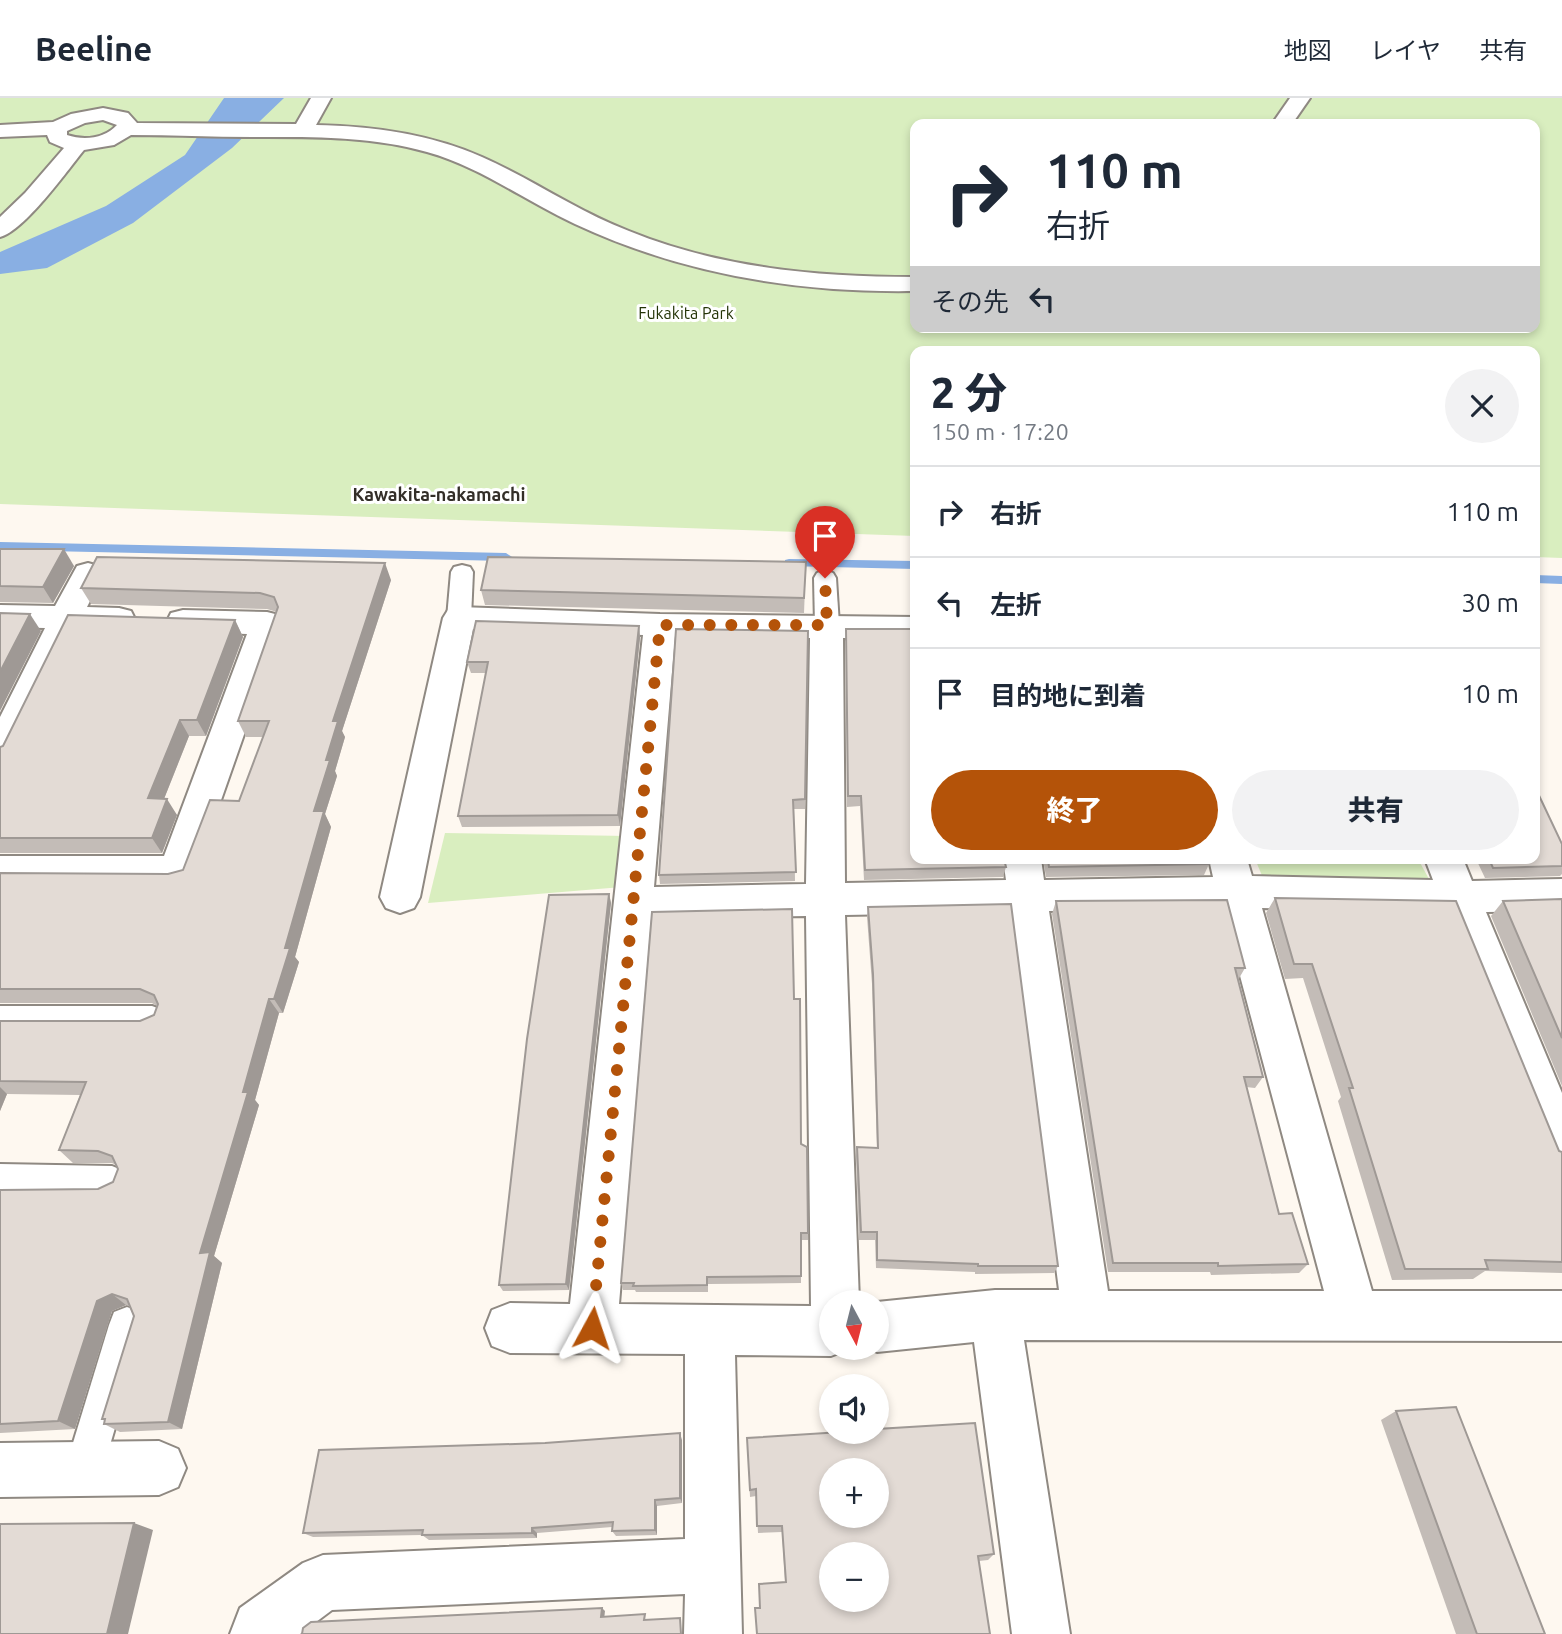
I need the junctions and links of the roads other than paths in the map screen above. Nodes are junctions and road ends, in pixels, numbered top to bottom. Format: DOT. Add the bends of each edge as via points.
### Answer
graph roads {
  1 [pos="118,98"];
  2 [pos="321,98"];
  3 [pos="1300,98"];
  4 [pos="103,114"];
  5 [pos="1285,119"];
  6 [pos="58,128"];
  7 [pos="127,129"];
  8 [pos="1,130"];
  9 [pos="303,130"];
  10 [pos="78,144"];
  11 [pos="0,230"];
  12 [pos="910,284"];
  13 [pos="462,572"];
  14 [pos="88,573"];
  15 [pos="825,578"];
  16 [pos="0,616"];
  17 [pos="65,617"];
  18 [pos="458,618"];
  19 [pos="660,625"];
  20 [pos="827,625"];
  21 [pos="910,628"];
  22 [pos="0,752"];
  23 [pos="1446,864"];
  24 [pos="0,871"];
  25 [pos="1233,876"];
  26 [pos="1025,877"];
  27 [pos="1562,895"];
  28 [pos="400,897"];
  29 [pos="1460,897"];
  30 [pos="825,899"];
  31 [pos="633,903"];
  32 [pos="0,1019"];
  33 [pos="152,1019"];
  34 [pos="1562,1147"];
  35 [pos="0,1180"];
  36 [pos="113,1182"];
  37 [pos="834,1290"];
  38 [pos="995,1315"];
  39 [pos="1087,1315"];
  40 [pos="1355,1316"];
  41 [pos="1562,1316"];
  42 [pos="127,1325"];
  43 [pos="889,1325"];
  44 [pos="510,1328"];
  45 [pos="592,1328"];
  46 [pos="710,1329"];
  47 [pos="819,1331"];
  48 [pos="159,1468"];
  49 [pos="0,1469"];
  50 [pos="84,1469"];
  51 [pos="712,1565"];
  52 [pos="259,1634"];
  53 [pos="713,1634"];
  54 [pos="1041,1634"];
  1 -- 4 [label="street"];
  2 -- 9 [label="street"];
  3 -- 5 [label="street"];
  4 -- 6 [label="street"];
  4 -- 7 [label="street" via="124,118"];
  6 -- 8 [label="street"];
  6 -- 10 [label="street" via="57,138"];
  7 -- 9 [label="street"];
  7 -- 10 [label="street" via="105,141"];
  9 -- 12 [label="street" via="407,139 441,149 621,237 702,263 803,281"];
  10 -- 11 [label="street"];
  13 -- 18 [label="lane"];
  14 -- 17 [label="street"];
  15 -- 20 [label="lane"];
  16 -- 17 [label="street"];
  17 -- 22 [label="street"];
  17 -- 24 [label="street" via="267,623 178,872"];
  18 -- 19 [label="street"];
  18 -- 28 [label="street"];
  19 -- 20 [label="street"];
  19 -- 31 [label="street"];
  20 -- 21 [label="street"];
  20 -- 30 [label="street"];
  23 -- 29 [label="street"];
  25 -- 26 [label="street"];
  25 -- 29 [label="street"];
  25 -- 40 [label="street"];
  26 -- 30 [label="street"];
  26 -- 39 [label="street"];
  27 -- 29 [label="street"];
  29 -- 34 [label="street"];
  30 -- 31 [label="street"];
  30 -- 37 [label="street"];
  31 -- 45 [label="street"];
  32 -- 33 [label="lane"];
  35 -- 36 [label="lane"];
  38 -- 39 [label="street"];
  38 -- 43 [label="street"];
  38 -- 54 [label="street"];
  39 -- 40 [label="street"];
  40 -- 41 [label="street"];
  42 -- 50 [label="lane"];
  44 -- 45 [label="street"];
  45 -- 46 [label="street"];
  46 -- 47 [label="street"];
  46 -- 51 [label="street"];
  48 -- 50 [label="street"];
  49 -- 50 [label="street"];
  51 -- 52 [label="street" via="323,1583 260,1628"];
  51 -- 53 [label="street"];
}
